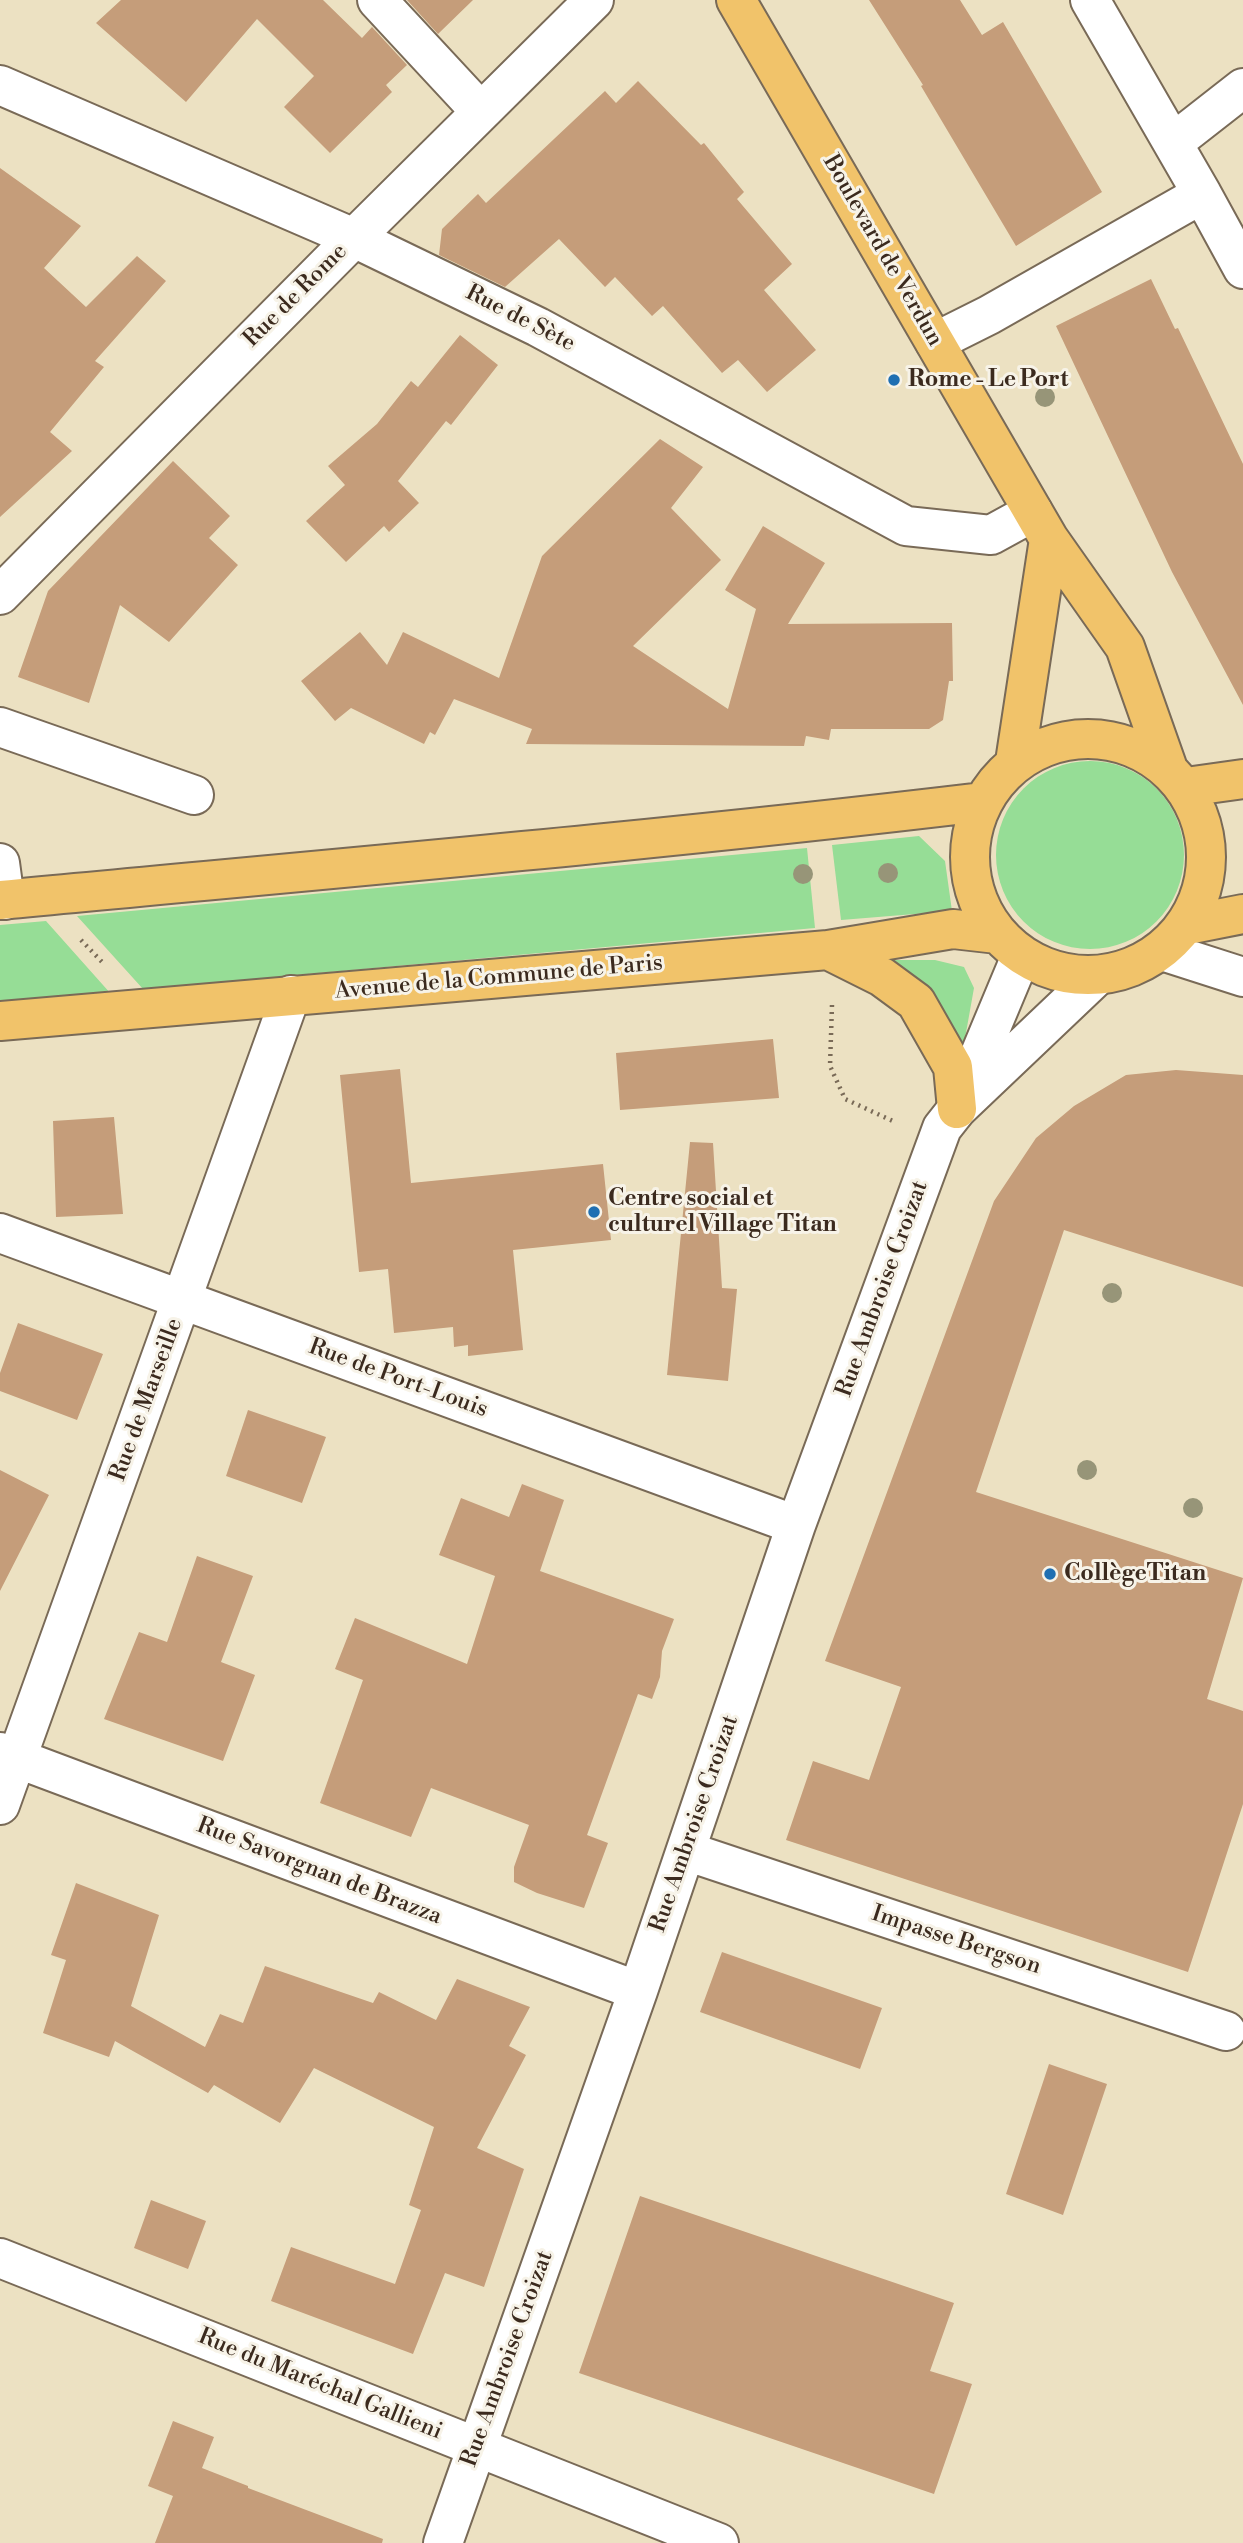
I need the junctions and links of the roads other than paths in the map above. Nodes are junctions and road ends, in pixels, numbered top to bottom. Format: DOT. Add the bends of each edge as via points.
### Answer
graph roads {
  1 [pos="377,0"];
  2 [pos="594,0"];
  3 [pos="736,0"];
  4 [pos="1090,0"];
  5 [pos="0,85"];
  6 [pos="1243,89"];
  7 [pos="481,112"];
  8 [pos="1174,142"];
  9 [pos="1202,194"];
  10 [pos="354,238"];
  11 [pos="1243,269"];
  12 [pos="935,342"];
  13 [pos="1041,526"];
  14 [pos="0,595"];
  15 [pos="0,727"];
  16 [pos="1015,762"];
  17 [pos="1177,777"];
  18 [pos="1243,779"];
  19 [pos="194,795"];
  20 [pos="982,802"];
  21 [pos="2,888"];
  22 [pos="1243,914"];
  23 [pos="1175,938"];
  24 [pos="1009,945"];
  25 [pos="828,950"];
  26 [pos="1097,976"];
  27 [pos="1243,977"];
  28 [pos="291,995"];
  29 [pos="0,1021"];
  30 [pos="957,1109"];
  31 [pos="0,1233"];
  32 [pos="183,1301"];
  33 [pos="796,1525"];
  34 [pos="9,1755"];
  35 [pos="0,1805"];
  36 [pos="686,1850"];
  37 [pos="638,1992"];
  38 [pos="1226,2031"];
  39 [pos="0,2258"];
  40 [pos="477,2446"];
  41 [pos="443,2543"];
  42 [pos="719,2543"];
  1 -- 7 [label="street"];
  2 -- 7 [label="street, Rue de Rome"];
  3 -- 12 [label="main road, Boulevard de Verdun"];
  4 -- 8 [label="street"];
  5 -- 10 [label="street, Rue de Sète"];
  6 -- 8 [label="street"];
  7 -- 10 [label="street, Rue de Rome"];
  8 -- 9 [label="street"];
  9 -- 11 [label="street"];
  9 -- 12 [label="street"];
  10 -- 13 [label="street, Rue de Sète" via="538,327 906,526 991,535"];
  10 -- 14 [label="street, Rue de Rome"];
  12 -- 13 [label="main road, Boulevard de Verdun"];
  13 -- 16 [label="main road"];
  13 -- 17 [label="main road, Boulevard de Verdun" via="1125,647"];
  15 -- 19 [label="street"];
  16 -- 17 [label="main road" via="1051,743 1092,737 1133,745"];
  16 -- 20 [label="main road"];
  17 -- 18 [label="main road"];
  17 -- 23 [label="main road" via="1205,832 1205,880"];
  20 -- 21 [label="main road" via="293,874"];
  20 -- 24 [label="main road" via="969,847 975,893"];
  22 -- 23 [label="main road"];
  23 -- 26 [label="main road" via="1119,973"];
  23 -- 27 [label="street"];
  24 -- 25 [label="main road, Avenue de la Commune de Paris" via="953,929"];
  24 -- 26 [label="main road" via="1057,973"];
  24 -- 30 [label="street, Rue Ambroise Croizat"];
  25 -- 28 [label="main road, Avenue de la Commune de Paris"];
  25 -- 30 [label="main road" via="881,977 916,1002 953,1068"];
  26 -- 30 [label="street, Rue Ambroise Croizat"];
  28 -- 29 [label="main road, Avenue de la Commune de Paris"];
  28 -- 32 [label="street, Rue de Marseille"];
  30 -- 33 [label="street, Rue Ambroise Croizat" via="942,1128"];
  31 -- 32 [label="street, Rue de Port-Louis"];
  32 -- 33 [label="street, Rue de Port-Louis"];
  32 -- 34 [label="street, Rue de Marseille"];
  33 -- 36 [label="street, Rue Ambroise Croizat"];
  34 -- 35 [label="street, Rue de Marseille"];
  34 -- 37 [label="street, Rue Savorgnan de Brazza"];
  36 -- 37 [label="street, Rue Ambroise Croizat"];
  36 -- 38 [label="street, Impasse Bergson"];
  37 -- 40 [label="street, Rue Ambroise Croizat"];
  39 -- 40 [label="street, Rue du Maréchal Gallieni"];
  40 -- 41 [label="street, Rue Ambroise Croizat"];
  40 -- 42 [label="street, Rue du Maréchal Gallieni"];
}
